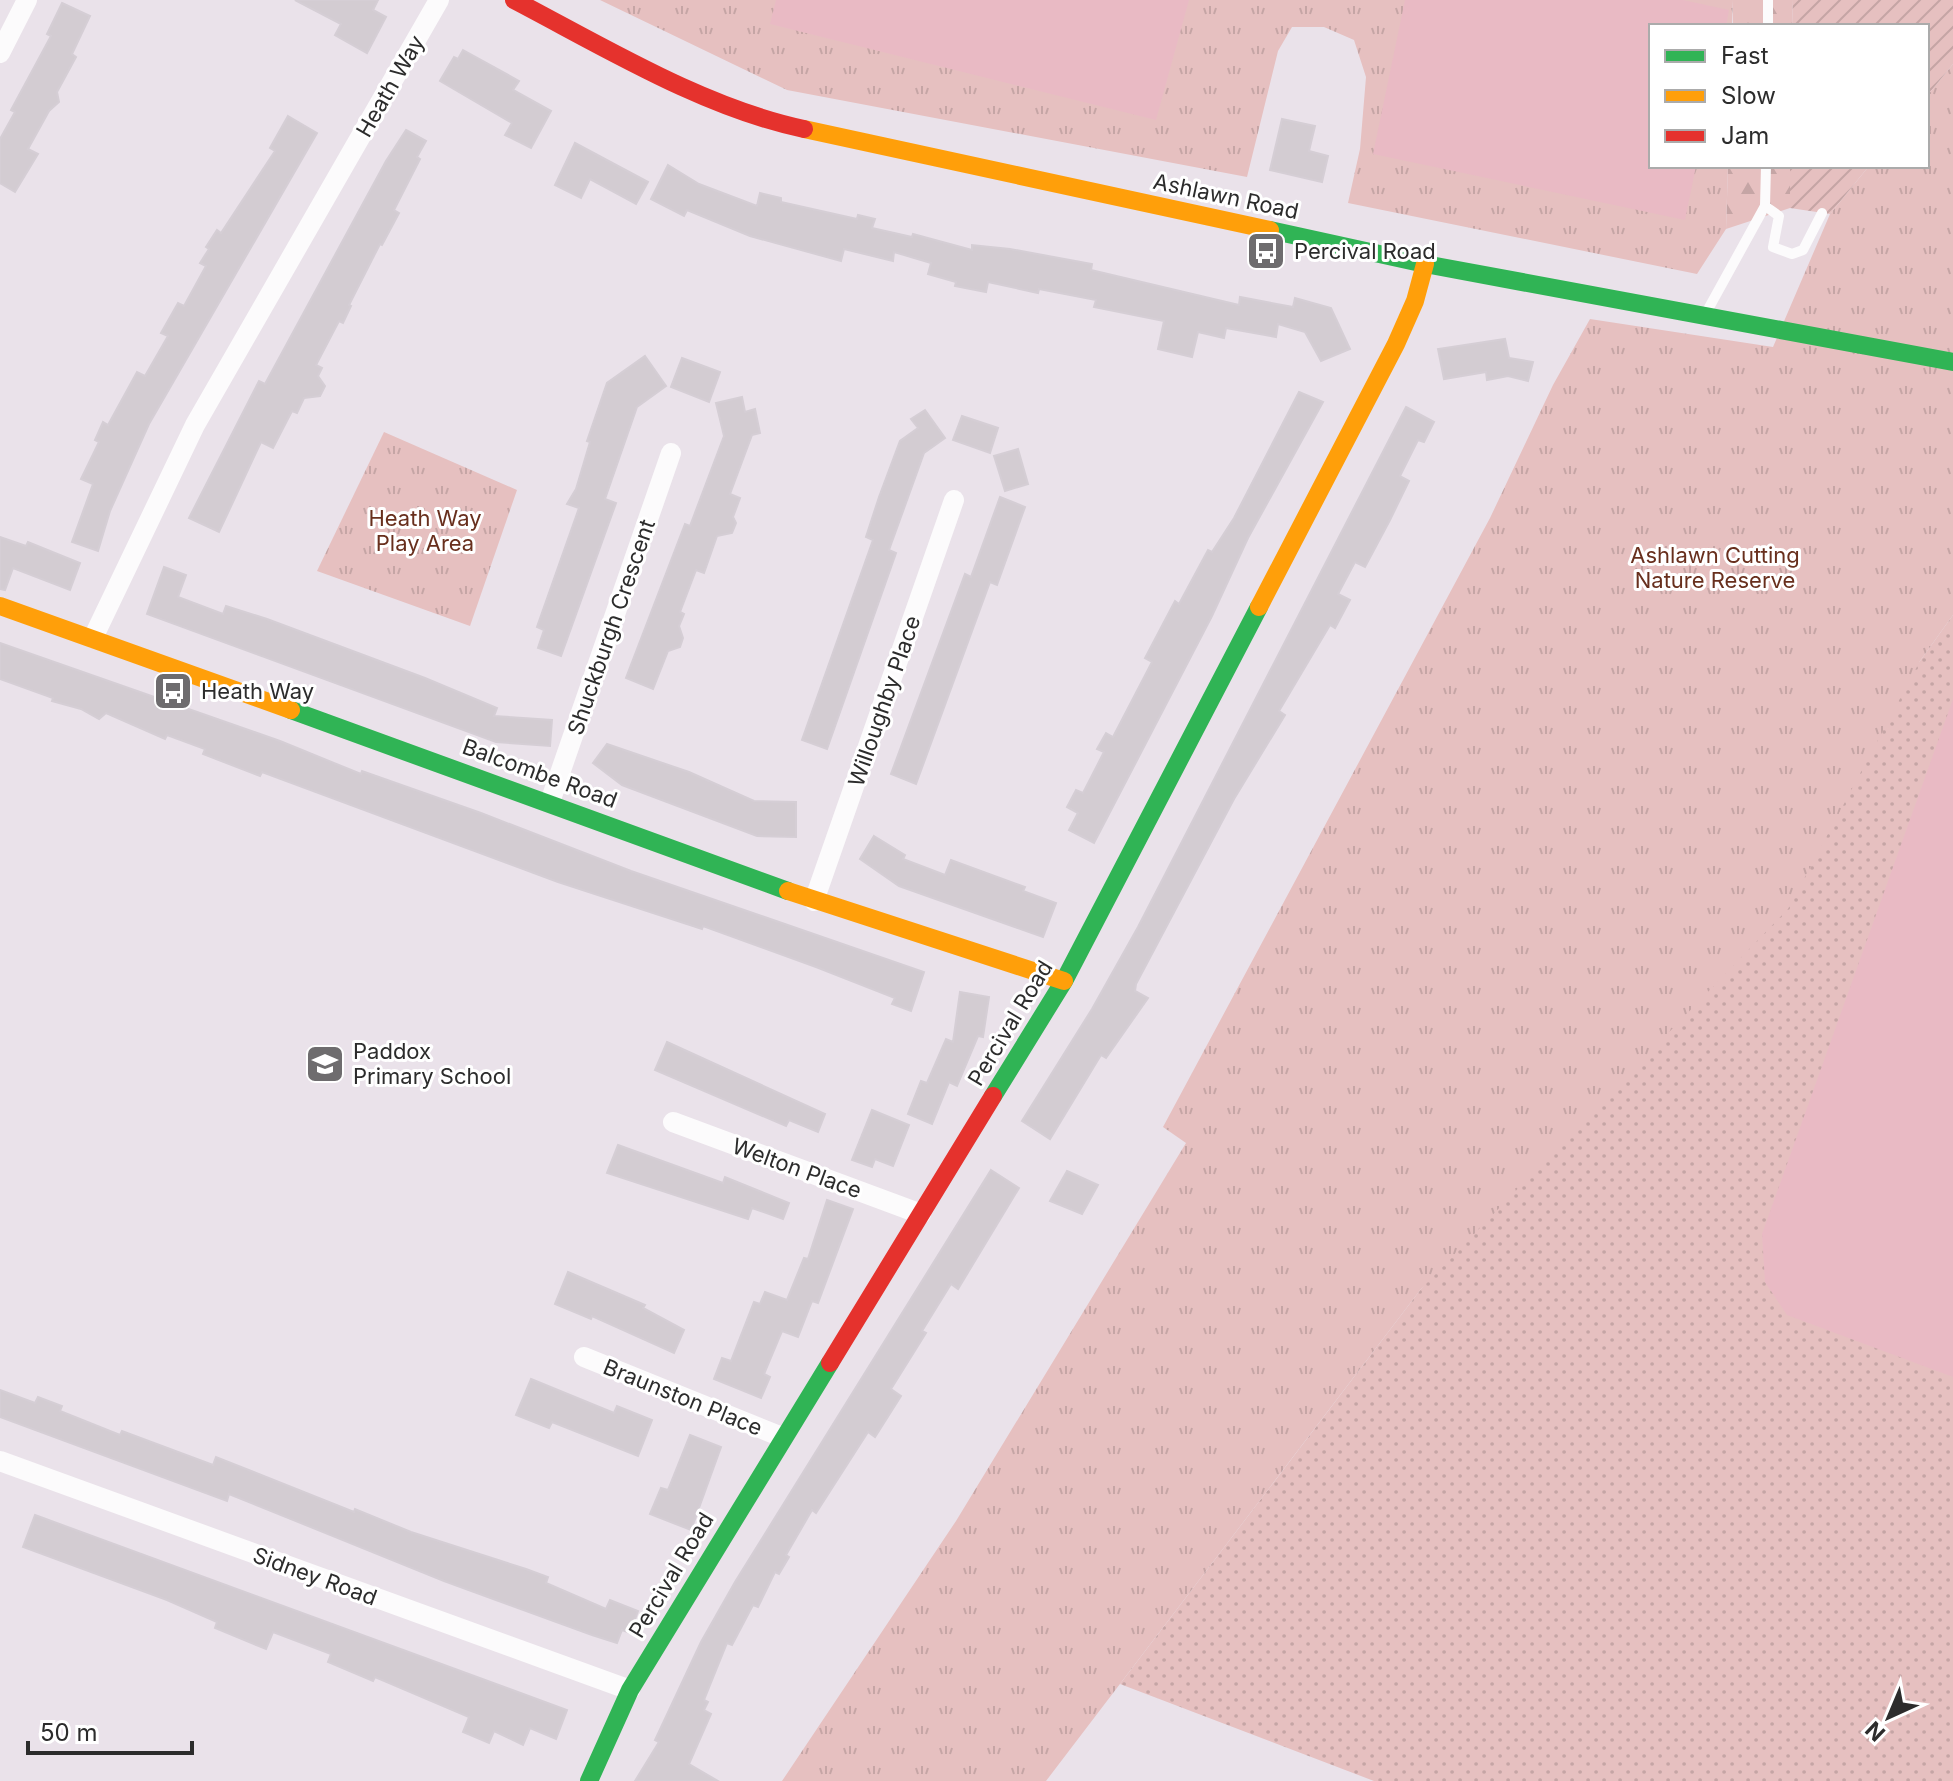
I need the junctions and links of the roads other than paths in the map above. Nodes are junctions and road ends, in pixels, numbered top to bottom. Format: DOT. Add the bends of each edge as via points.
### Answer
graph roads {
  1 [pos="27,0"];
  2 [pos="439,0"];
  3 [pos="514,0"];
  4 [pos="1768,0"];
  5 [pos="1768,24"];
  6 [pos="0,53"];
  7 [pos="1766,168"];
  8 [pos="1765,206"];
  9 [pos="1822,213"];
  10 [pos="1425,264"];
  11 [pos="1703,318"];
  12 [pos="1953,362"];
  13 [pos="671,453"];
  14 [pos="954,500"];
  15 [pos="0,606"];
  16 [pos="93,638"];
  17 [pos="550,802"];
  18 [pos="814,901"];
  19 [pos="1064,981"];
  20 [pos="673,1122"];
  21 [pos="921,1214"];
  22 [pos="584,1357"];
  23 [pos="782,1437"];
  24 [pos="0,1461"];
  25 [pos="630,1690"];
  26 [pos="589,1781"];
  1 -- 6 [label="street"];
  2 -- 16 [label="street, Heath Way" via="195,425"];
  3 -- 10 [label="street, Ashlawn Road" via="635,63 765,121"];
  4 -- 5 [label="lane"];
  7 -- 8 [label="lane"];
  8 -- 9 [label="lane" via="1779,216 1773,247 1792,254 1803,250"];
  8 -- 11 [label="lane"];
  10 -- 11 [label="street, Ashlawn Road"];
  10 -- 19 [label="street, Percival Road" via="1396,344"];
  11 -- 12 [label="street, Ashlawn Road"];
  13 -- 17 [label="street, Shuckburgh Crescent"];
  14 -- 18 [label="street, Willoughby Place"];
  15 -- 16 [label="street, Balcombe Road"];
  16 -- 17 [label="street, Balcombe Road"];
  17 -- 18 [label="street, Balcombe Road"];
  18 -- 19 [label="street, Balcombe Road"];
  19 -- 21 [label="street, Percival Road"];
  20 -- 21 [label="street, Welton Place"];
  21 -- 23 [label="street, Percival Road"];
  22 -- 23 [label="street, Braunston Place"];
  23 -- 25 [label="street, Percival Road"];
  24 -- 25 [label="street, Sidney Road"];
  25 -- 26 [label="street, Percival Road"];
}
